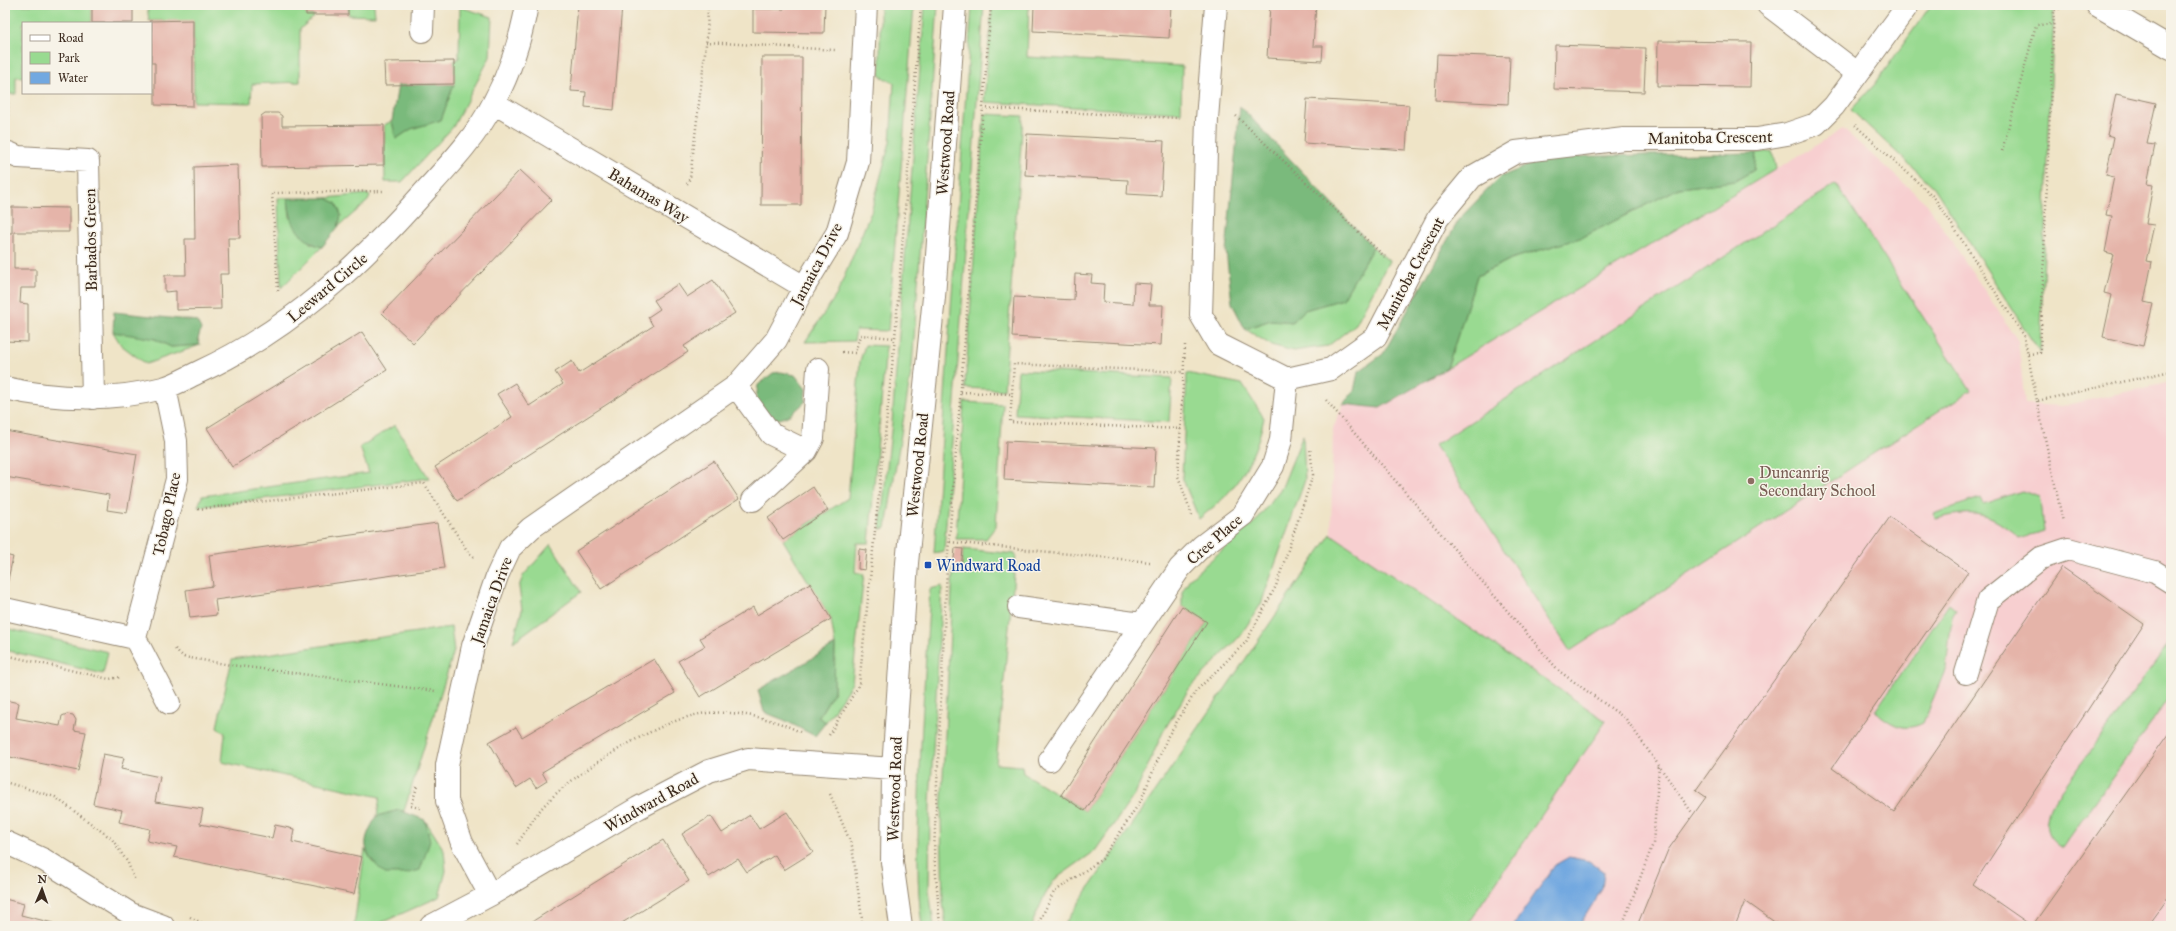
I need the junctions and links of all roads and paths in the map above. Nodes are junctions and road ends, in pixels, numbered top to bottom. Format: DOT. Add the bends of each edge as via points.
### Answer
graph roads {
  1 [pos="424,5"];
  2 [pos="528,5"];
  3 [pos="708,5"];
  4 [pos="866,5"];
  5 [pos="921,5"];
  6 [pos="956,5"];
  7 [pos="991,5"];
  8 [pos="1216,5"];
  9 [pos="1768,5"];
  10 [pos="1908,5"];
  11 [pos="2073,5"];
  12 [pos="2097,5"];
  13 [pos="2054,24"];
  14 [pos="422,31"];
  15 [pos="706,42"];
  16 [pos="2171,48"];
  17 [pos="864,51"];
  18 [pos="1857,73"];
  19 [pos="494,103"];
  20 [pos="1834,106"];
  21 [pos="983,108"];
  22 [pos="1208,112"];
  23 [pos="2002,151"];
  24 [pos="9,153"];
  25 [pos="414,204"];
  26 [pos="673,209"];
  27 [pos="1407,278"];
  28 [pos="804,287"];
  29 [pos="1200,315"];
  30 [pos="280,326"];
  31 [pos="2028,354"];
  32 [pos="818,369"];
  33 [pos="2171,371"];
  34 [pos="1183,372"];
  35 [pos="1312,373"];
  36 [pos="1287,379"];
  37 [pos="736,386"];
  38 [pos="5,388"];
  39 [pos="165,388"];
  40 [pos="961,392"];
  41 [pos="1012,394"];
  42 [pos="93,398"];
  43 [pos="2037,401"];
  44 [pos="1181,429"];
  45 [pos="1309,444"];
  46 [pos="806,451"];
  47 [pos="753,500"];
  48 [pos="168,513"];
  49 [pos="950,542"];
  50 [pos="1202,546"];
  51 [pos="2068,549"];
  52 [pos="1180,568"];
  53 [pos="497,576"];
  54 [pos="2171,582"];
  55 [pos="1019,607"];
  56 [pos="5,609"];
  57 [pos="1141,624"];
  58 [pos="135,638"];
  59 [pos="169,645"];
  60 [pos="5,655"];
  61 [pos="152,672"];
  62 [pos="1966,672"];
  63 [pos="462,695"];
  64 [pos="169,703"];
  65 [pos="819,755"];
  66 [pos="1050,760"];
  67 [pos="1659,764"];
  68 [pos="893,769"];
  69 [pos="5,782"];
  70 [pos="1693,814"];
  71 [pos="5,842"];
  72 [pos="514,880"];
  73 [pos="137,886"];
  74 [pos="490,895"];
  75 [pos="186,916"];
  76 [pos="164,926"];
  77 [pos="208,926"];
  78 [pos="431,926"];
  79 [pos="863,926"];
  80 [pos="901,926"];
  81 [pos="940,926"];
  82 [pos="1037,926"];
  83 [pos="1622,926"];
  1 -- 14 [label="street"];
  2 -- 19 [label="street, Leeward Circle" via="521,39"];
  3 -- 15 [label="path"];
  4 -- 17 [label="street, Jamaica Drive"];
  5 -- 65 [label="path" via="895,338 859,685"];
  6 -- 68 [label="street, Westwood Road" via="934,297 907,563"];
  7 -- 21 [label="path"];
  8 -- 22 [label="street"];
  9 -- 18 [label="street"];
  10 -- 18 [label="street, Manitoba Crescent"];
  11 -- 13 [label="path" via="2054,10"];
  12 -- 16 [label="street"];
  13 -- 23 [label="path" via="2036,25"];
  13 -- 31 [label="path" via="2040,353"];
  15 -- 17 [label="path"];
  15 -- 26 [label="path" via="690,178"];
  17 -- 28 [label="street, Jamaica Drive" via="858,162 836,233"];
  18 -- 20 [label="street, Manitoba Crescent"];
  19 -- 25 [label="street, Leeward Circle" via="458,155"];
  19 -- 26 [label="street, Bahamas Way"];
  20 -- 27 [label="street, Manitoba Crescent" via="1816,124 1787,134 1757,139 1624,139 1516,152 1472,177 1438,218"];
  20 -- 31 [label="path" via="1934,197 2024,336"];
  21 -- 22 [label="path" via="1141,117"];
  21 -- 40 [label="path"];
  22 -- 27 [label="path" via="1232,112"];
  22 -- 29 [label="street"];
  24 -- 42 [label="street, Barbados Green" via="18,157 88,161"];
  25 -- 30 [label="street, Leeward Circle" via="386,237 301,312"];
  25 -- 30 [label="path" via="389,191 272,193"];
  26 -- 28 [label="street, Bahamas Way"];
  27 -- 35 [label="street, Manitoba Crescent" via="1376,337 1331,369"];
  28 -- 37 [label="street, Jamaica Drive" via="776,340"];
  29 -- 34 [label="path" via="1186,331"];
  29 -- 36 [label="street" via="1218,344"];
  30 -- 39 [label="street, Leeward Circle" via="228,359"];
  31 -- 43 [label="path"];
  32 -- 46 [label="street" via="813,438"];
  33 -- 43 [label="path"];
  34 -- 41 [label="path" via="1014,364"];
  34 -- 44 [label="path"];
  35 -- 36 [label="street, Manitoba Crescent"];
  35 -- 67 [label="path" via="1317,389 1559,671 1626,719"];
  36 -- 50 [label="street, Cree Place" via="1281,440 1273,466 1244,515"];
  37 -- 46 [label="street" via="771,434"];
  37 -- 53 [label="street, Jamaica Drive" via="531,528 510,548"];
  38 -- 42 [label="street, Leeward Circle"];
  39 -- 42 [label="street, Leeward Circle"];
  39 -- 48 [label="street, Tobago Place" via="176,441 177,479"];
  40 -- 41 [label="path"];
  40 -- 49 [label="path"];
  41 -- 44 [label="path" via="1010,422"];
  43 -- 51 [label="path"];
  44 -- 50 [label="path" via="1178,476"];
  45 -- 82 [label="path" via="1313,475 1276,586 1246,642 1196,691 1168,736 1140,802 1102,859 1054,892"];
  46 -- 47 [label="street"];
  48 -- 53 [label="path" via="424,483 468,552"];
  48 -- 58 [label="street, Tobago Place"];
  49 -- 52 [label="path" via="1146,561"];
  49 -- 81 [label="path" via="934,851"];
  50 -- 52 [label="street, Cree Place"];
  51 -- 54 [label="street" via="2155,572"];
  51 -- 62 [label="street" via="2041,558 1988,600"];
  52 -- 57 [label="street, Cree Place"];
  53 -- 63 [label="street, Jamaica Drive" via="473,646"];
  55 -- 57 [label="street"];
  56 -- 58 [label="street"];
  57 -- 66 [label="street, Cree Place"];
  58 -- 61 [label="street"];
  59 -- 63 [label="path" via="184,657"];
  60 -- 61 [label="path" via="109,679"];
  61 -- 64 [label="street"];
  63 -- 74 [label="street, Jamaica Drive" via="447,765 447,801 462,843"];
  65 -- 68 [label="street, Windward Road"];
  65 -- 72 [label="street, Windward Road" via="748,759 709,771 638,808"];
  65 -- 72 [label="path" via="800,732 783,724 739,714 700,714 658,728 582,772 542,809 516,845"];
  65 -- 79 [label="path" via="852,846"];
  67 -- 70 [label="path"];
  67 -- 83 [label="path" via="1653,844"];
  68 -- 80 [label="street, Westwood Road" via="892,862"];
  69 -- 73 [label="path" via="55,797 112,839 128,863"];
  71 -- 76 [label="street" via="44,860 132,914"];
  72 -- 74 [label="street, Windward Road"];
  74 -- 78 [label="street, Windward Road"];
  75 -- 77 [label="path"];
}
